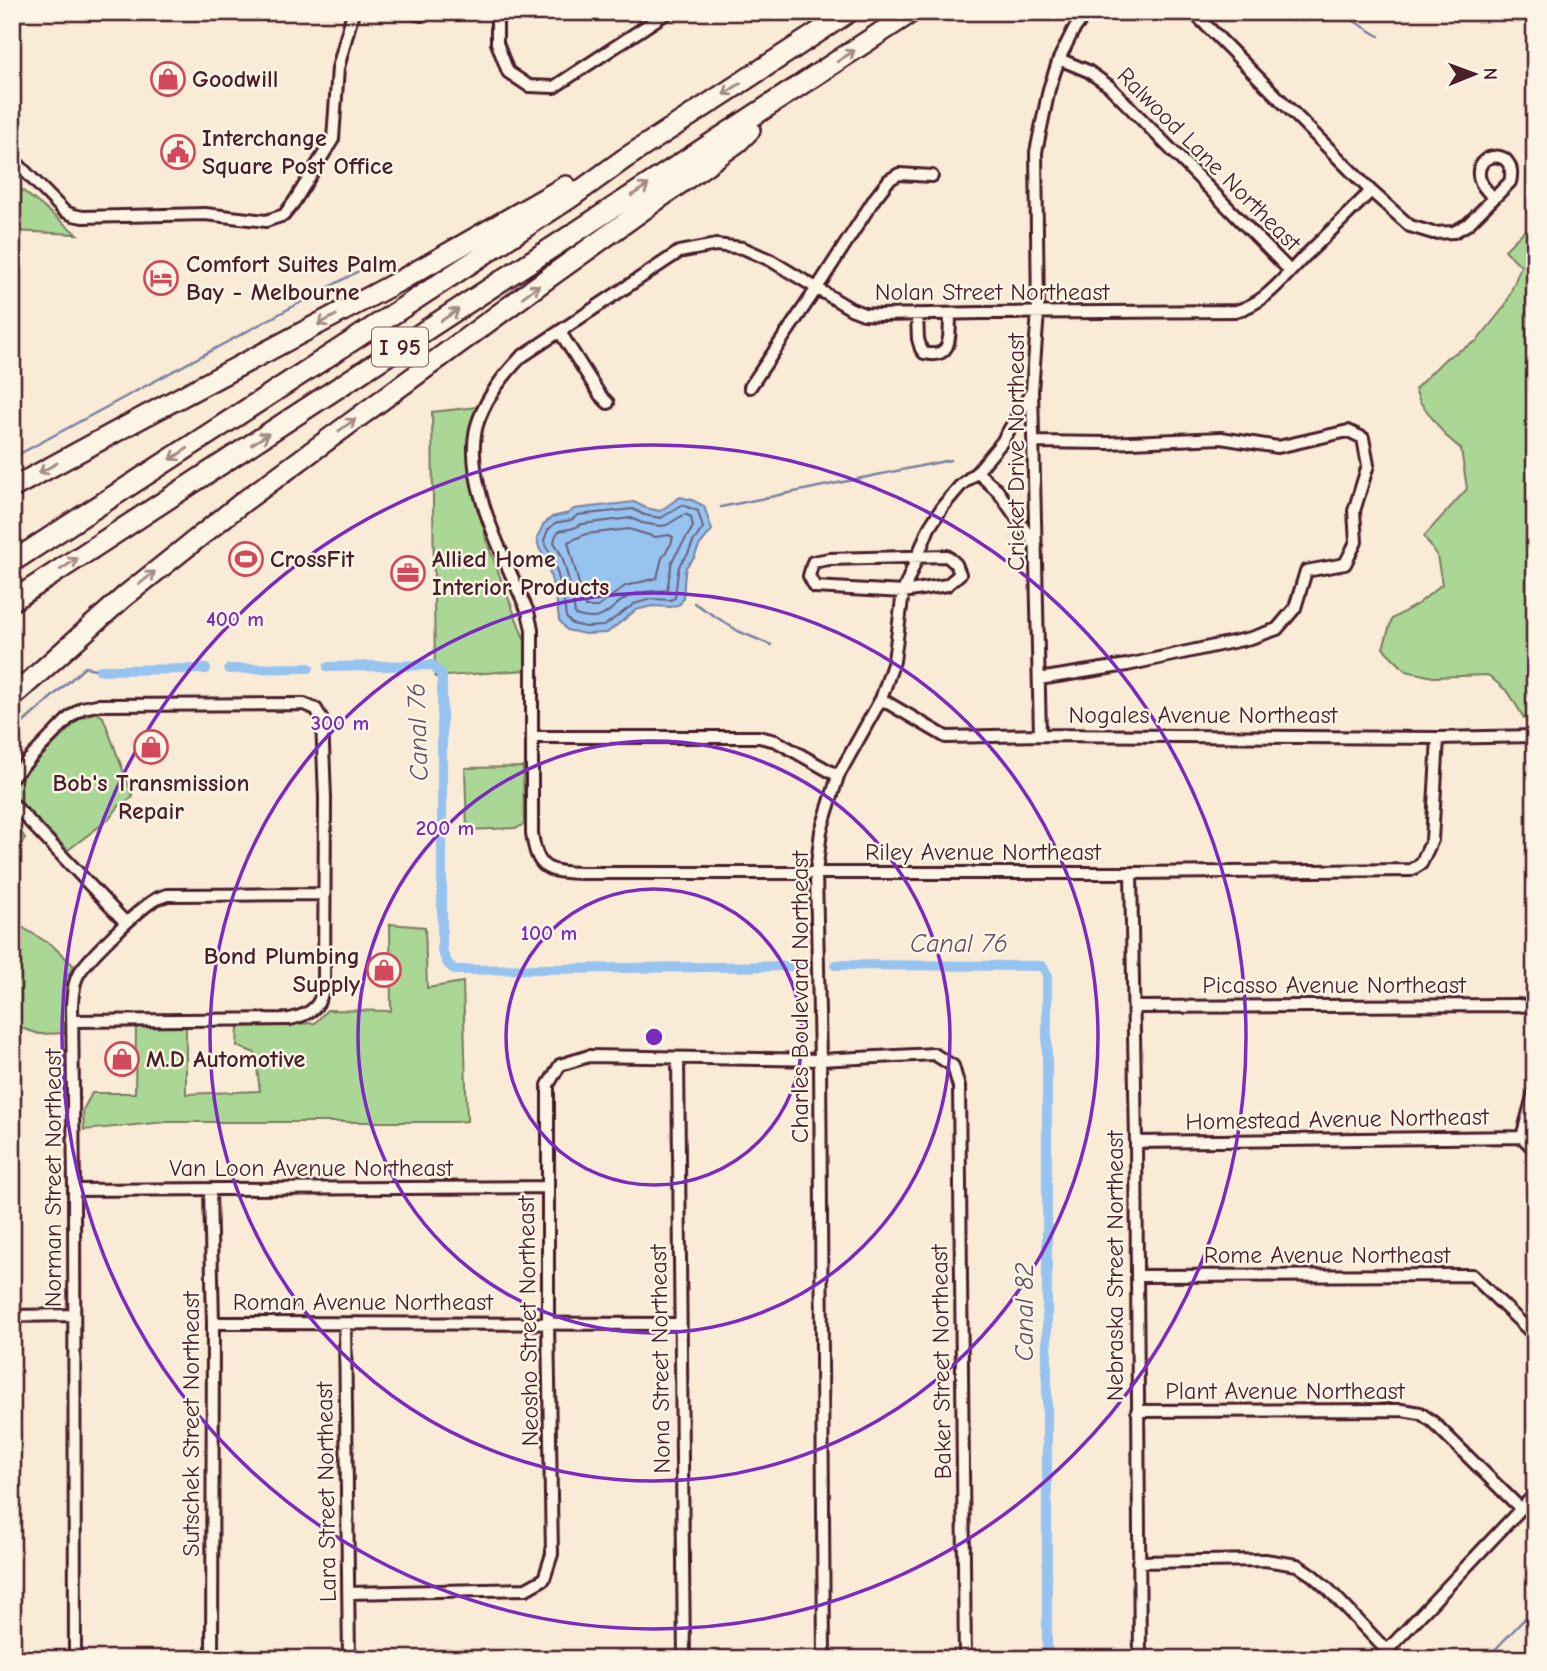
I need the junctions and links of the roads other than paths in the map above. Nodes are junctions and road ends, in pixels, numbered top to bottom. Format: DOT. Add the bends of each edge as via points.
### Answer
graph roads {
  1 [pos="353,12"];
  2 [pos="406,12"];
  3 [pos="497,12"];
  4 [pos="668,12"];
  5 [pos="849,12"];
  6 [pos="912,12"];
  7 [pos="1087,12"];
  8 [pos="1193,12"];
  9 [pos="1508,12"];
  10 [pos="1526,12"];
  11 [pos="421,15"];
  12 [pos="1059,59"];
  13 [pos="789,93"];
  14 [pos="12,158"];
  15 [pos="624,159"];
  16 [pos="932,176"];
  17 [pos="1371,191"];
  18 [pos="1494,198"];
  19 [pos="1290,271"];
  20 [pos="817,288"];
  21 [pos="1038,313"];
  22 [pos="917,314"];
  23 [pos="950,314"];
  24 [pos="560,332"];
  25 [pos="750,387"];
  26 [pos="1032,391"];
  27 [pos="608,403"];
  28 [pos="1033,442"];
  29 [pos="977,472"];
  30 [pos="12,488"];
  31 [pos="1036,546"];
  32 [pos="917,557"];
  33 [pos="12,562"];
  34 [pos="903,592"];
  35 [pos="12,601"];
  36 [pos="1039,679"];
  37 [pos="12,697"];
  38 [pos="881,699"];
  39 [pos="1040,735"];
  40 [pos="1535,736"];
  41 [pos="532,737"];
  42 [pos="1438,738"];
  43 [pos="838,776"];
  44 [pos="12,777"];
  45 [pos="12,803"];
  46 [pos="544,866"];
  47 [pos="816,873"];
  48 [pos="1131,873"];
  49 [pos="323,894"];
  50 [pos="126,923"];
  51 [pos="1134,1007"];
  52 [pos="1535,1007"];
  53 [pos="73,1021"];
  54 [pos="678,1058"];
  55 [pos="820,1060"];
  56 [pos="1535,1088"];
  57 [pos="1522,1137"];
  58 [pos="1136,1142"];
  59 [pos="1535,1150"];
  60 [pos="547,1187"];
  61 [pos="210,1190"];
  62 [pos="74,1191"];
  63 [pos="1137,1276"];
  64 [pos="12,1315"];
  65 [pos="75,1315"];
  66 [pos="213,1323"];
  67 [pos="548,1323"];
  68 [pos="345,1324"];
  69 [pos="680,1324"];
  70 [pos="1535,1336"];
  71 [pos="1137,1411"];
  72 [pos="1535,1494"];
  73 [pos="1520,1508"];
  74 [pos="1138,1562"];
  75 [pos="349,1594"];
  76 [pos="1383,1655"];
  77 [pos="75,1659"];
  78 [pos="212,1659"];
  79 [pos="349,1659"];
  80 [pos="684,1659"];
  81 [pos="824,1659"];
  82 [pos="965,1659"];
  83 [pos="1140,1659"];
  1 -- 14 [label="street" via="338,68 332,139 284,215 266,221 205,214 73,215"];
  2 -- 11 [label="street"];
  3 -- 4 [label="street" via="497,43 508,72 529,86 554,87"];
  5 -- 15 [label="highway, I 95, one-way"];
  13 -- 6 [label="highway, I 95, one-way"];
  7 -- 12 [label="street, Cricket Drive Northeast"];
  8 -- 17 [label="street"];
  9 -- 10 [label="street"];
  12 -- 19 [label="street, Ralwood Lane Northeast" via="1109,86"];
  12 -- 21 [label="street, Cricket Drive Northeast" via="1036,152"];
  35 -- 13 [label="highway, I 95, one-way"];
  37 -- 13 [label="highway, one-way" via="125,596 243,502 738,142"];
  15 -- 30 [label="highway, one-way" via="568,185 403,279"];
  15 -- 33 [label="highway, I 95, one-way"];
  16 -- 20 [label="street" via="899,174 889,180"];
  17 -- 18 [label="street" via="1410,226 1433,233 1454,232 1468,224"];
  17 -- 19 [label="street, Nolan Street Northeast"];
  19 -- 21 [label="street, Nolan Street Northeast" via="1272,292 1237,311"];
  20 -- 22 [label="street, Nolan Street Northeast" via="864,314"];
  20 -- 24 [label="street, Nolan Street Northeast" via="743,248 716,245 679,252"];
  20 -- 25 [label="street"];
  21 -- 23 [label="street, Nolan Street Northeast"];
  21 -- 26 [label="street, Cricket Drive Northeast"];
  22 -- 23 [label="street, Nolan Street Northeast"];
  22 -- 23 [label="street" via="921,349 935,355 948,345"];
  24 -- 27 [label="street"];
  24 -- 41 [label="street, Nolan Street Northeast" via="521,357 502,378 478,421 474,445 482,505 532,629"];
  26 -- 28 [label="street, Cricket Drive Northeast"];
  26 -- 29 [label="street, Charles Boulevard Northeast" via="1003,442"];
  28 -- 31 [label="street, Cricket Drive Northeast"];
  28 -- 36 [label="street" via="1221,438 1278,447 1348,431 1363,438 1367,465 1354,511 1356,542 1345,564 1306,571 1295,608 1277,629 1127,665"];
  29 -- 31 [label="street" via="998,491"];
  29 -- 32 [label="street, Charles Boulevard Northeast" via="943,506"];
  31 -- 36 [label="street, Cricket Drive Northeast"];
  32 -- 34 [label="street, Charles Boulevard Northeast"];
  32 -- 34 [label="street" via="947,556 960,575 947,585"];
  32 -- 34 [label="street" via="829,559 813,562 809,576 815,587"];
  34 -- 38 [label="street, Charles Boulevard Northeast" via="894,661"];
  36 -- 39 [label="street, Cricket Drive Northeast"];
  38 -- 39 [label="street, Nogales Avenue Northeast" via="946,737"];
  38 -- 43 [label="street, Charles Boulevard Northeast"];
  39 -- 42 [label="street, Nogales Avenue Northeast"];
  40 -- 42 [label="street, Nogales Avenue Northeast"];
  41 -- 43 [label="street" via="759,737 776,741"];
  41 -- 46 [label="street, Nolan Street Northeast" via="532,832 534,850"];
  42 -- 48 [label="street, Riley Avenue Northeast" via="1432,840 1421,864 1410,870"];
  43 -- 47 [label="street, Charles Boulevard Northeast" via="821,831"];
  44 -- 49 [label="street" via="82,708 107,704 304,704 320,713 323,726"];
  45 -- 50 [label="street"];
  46 -- 47 [label="street, Riley Avenue Northeast" via="564,872"];
  47 -- 48 [label="street, Riley Avenue Northeast"];
  47 -- 55 [label="street, Charles Boulevard Northeast"];
  48 -- 51 [label="street, Nebraska Street Northeast"];
  49 -- 50 [label="street, Norman Street Northeast" via="167,895"];
  49 -- 53 [label="street" via="323,992 313,1010 290,1019"];
  50 -- 53 [label="street, Norman Street Northeast" via="77,975"];
  51 -- 52 [label="street, Picasso Avenue Northeast"];
  51 -- 58 [label="street, Nebraska Street Northeast"];
  53 -- 62 [label="street, Norman Street Northeast"];
  54 -- 55 [label="street"];
  54 -- 60 [label="street, Neosho Street Northeast" via="589,1056 560,1065 548,1085"];
  54 -- 69 [label="street, Nona Street Northeast"];
  55 -- 81 [label="street, Charles Boulevard Northeast"];
  55 -- 82 [label="street, Baker Street Northeast" via="934,1054 953,1066 959,1087"];
  56 -- 57 [label="street"];
  57 -- 58 [label="street, Homestead Avenue Northeast"];
  57 -- 59 [label="street, Homestead Avenue Northeast"];
  58 -- 63 [label="street, Nebraska Street Northeast"];
  60 -- 61 [label="street, Van Loon Avenue Northeast"];
  60 -- 67 [label="street, Neosho Street Northeast"];
  61 -- 62 [label="street, Van Loon Avenue Northeast"];
  61 -- 66 [label="street, Sutschek Street Northeast"];
  62 -- 65 [label="street, Norman Street Northeast"];
  63 -- 70 [label="street, Rome Avenue Northeast" via="1472,1275"];
  63 -- 71 [label="street, Nebraska Street Northeast"];
  64 -- 65 [label="street"];
  65 -- 77 [label="street, Norman Street Northeast"];
  66 -- 68 [label="street, Roman Avenue Northeast"];
  66 -- 78 [label="street, Sutschek Street Northeast"];
  67 -- 68 [label="street, Roman Avenue Northeast"];
  67 -- 69 [label="street, Roman Avenue Northeast"];
  67 -- 75 [label="street, Neosho Street Northeast" via="552,1554 544,1578 526,1589"];
  68 -- 75 [label="street, Lara Street Northeast"];
  69 -- 80 [label="street, Nona Street Northeast"];
  71 -- 73 [label="street, Plant Avenue Northeast" via="1419,1413"];
  71 -- 74 [label="street, Nebraska Street Northeast"];
  72 -- 73 [label="street"];
  73 -- 76 [label="street"];
  74 -- 76 [label="street" via="1265,1560 1297,1565 1329,1590"];
  74 -- 83 [label="street, Nebraska Street Northeast"];
  75 -- 79 [label="street, Lara Street Northeast"];
}
